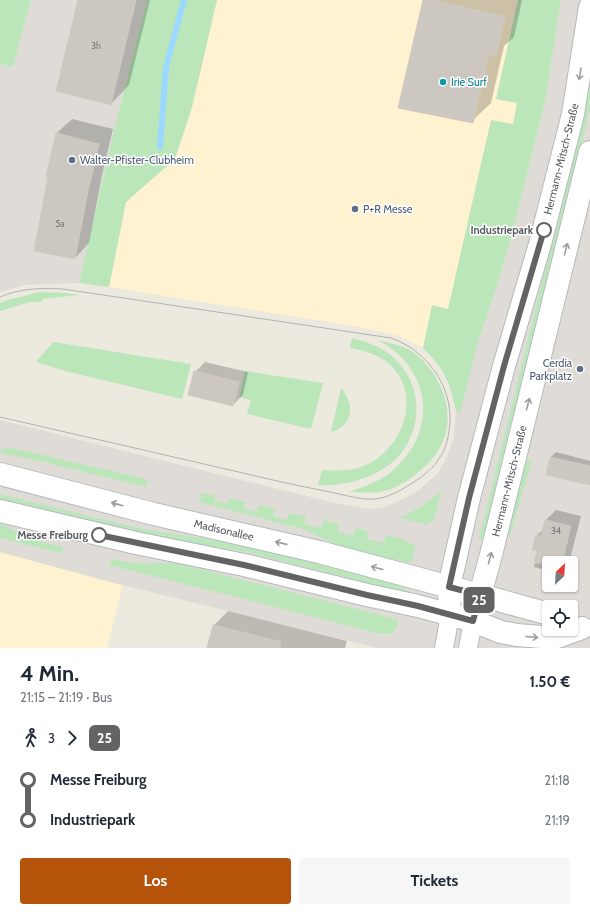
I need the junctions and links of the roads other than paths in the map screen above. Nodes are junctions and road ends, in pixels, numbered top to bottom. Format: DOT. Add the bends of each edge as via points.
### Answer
graph roads {
  1 [pos="590,7"];
  2 [pos="590,152"];
  3 [pos="0,474"];
  4 [pos="0,511"];
  5 [pos="449,587"];
  6 [pos="480,595"];
  7 [pos="542,612"];
  8 [pos="450,615"];
  9 [pos="473,621"];
  10 [pos="581,626"];
  11 [pos="444,648"];
  12 [pos="468,648"];
  1 -- 5 [label="main road, Hermann-Mitsch-Straße, one-way" via="573,114 540,244 469,498"];
  6 -- 2 [label="main road, Hermann-Mitsch-Straße, one-way"];
  5 -- 3 [label="main road, Madisonallee, one-way" via="319,552 154,514"];
  4 -- 8 [label="main road" via="244,565"];
  5 -- 6 [label="main road, Madisonallee"];
  5 -- 8 [label="main road, Hermann-Mitsch-Straße"];
  6 -- 7 [label="main road, Madisonallee"];
  6 -- 9 [label="main road, Hermann-Mitsch-Straße"];
  8 -- 9 [label="main road"];
  8 -- 11 [label="street"];
  9 -- 10 [label="main road, one-way" via="516,635 554,638"];
  9 -- 12 [label="street, Hermann-Mitsch-Straße"];
}
